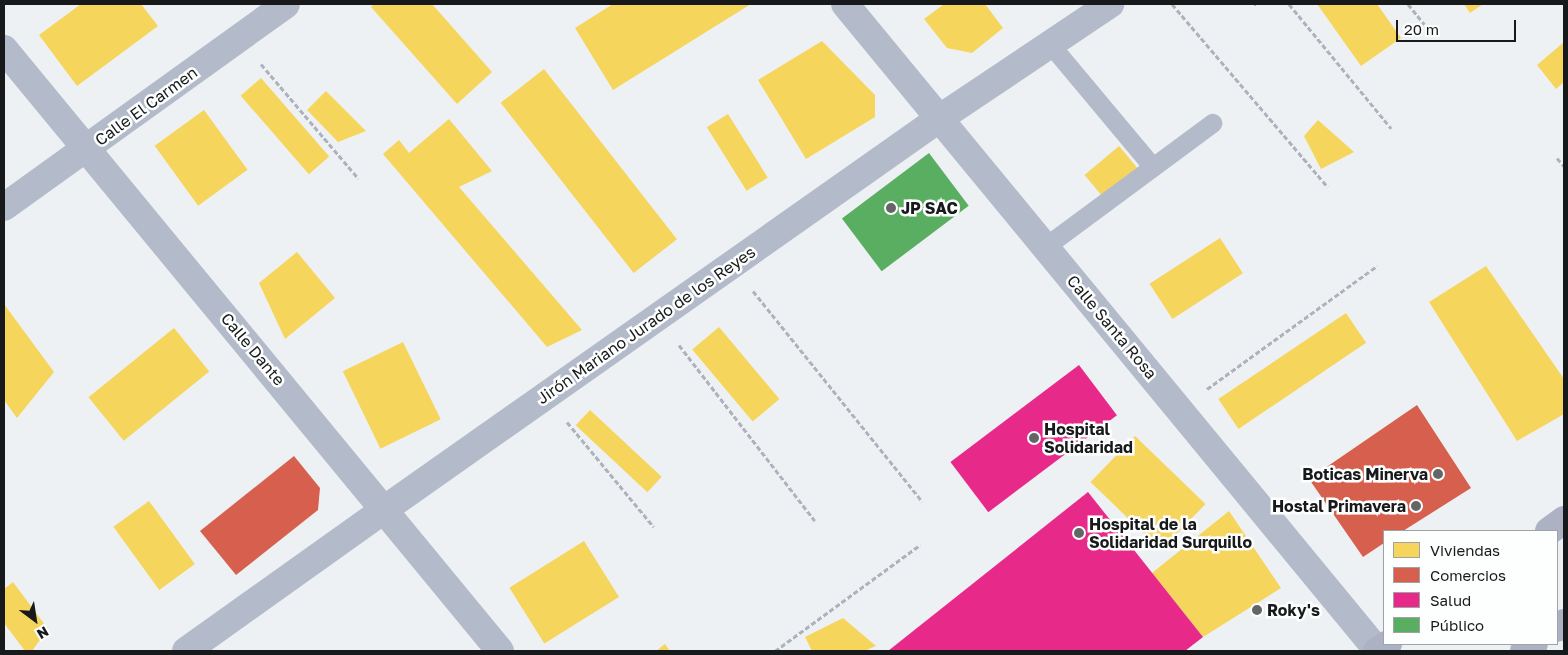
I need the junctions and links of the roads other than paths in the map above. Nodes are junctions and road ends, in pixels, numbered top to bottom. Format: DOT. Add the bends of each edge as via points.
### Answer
graph roads {
  1 [pos="286,4"];
  2 [pos="845,4"];
  3 [pos="1110,4"];
  4 [pos="1050,44"];
  5 [pos="4,49"];
  6 [pos="940,118"];
  7 [pos="1212,123"];
  8 [pos="87,149"];
  9 [pos="1153,167"];
  10 [pos="4,207"];
  11 [pos="1046,246"];
  12 [pos="384,509"];
  13 [pos="1564,520"];
  14 [pos="1550,530"];
  15 [pos="186,651"];
  16 [pos="500,651"];
  17 [pos="1378,651"];
  1 -- 8 [label="street, Calle El Carmen"];
  2 -- 6 [label="street, Calle Santa Rosa"];
  3 -- 4 [label="street, Jirón Mariano Jurado de los Reyes"];
  4 -- 6 [label="street, Jirón Mariano Jurado de los Reyes"];
  4 -- 9 [label="lane"];
  5 -- 8 [label="street, Calle Dante"];
  6 -- 11 [label="street, Calle Santa Rosa"];
  6 -- 12 [label="street, Jirón Mariano Jurado de los Reyes"];
  7 -- 9 [label="lane"];
  8 -- 10 [label="street, Calle El Carmen"];
  8 -- 12 [label="street, Calle Dante"];
  9 -- 11 [label="lane"];
  11 -- 17 [label="street, Calle Santa Rosa"];
  12 -- 15 [label="street, Jirón Mariano Jurado de los Reyes"];
  12 -- 16 [label="street, Calle Dante"];
  13 -- 14 [label="main road"];
}
